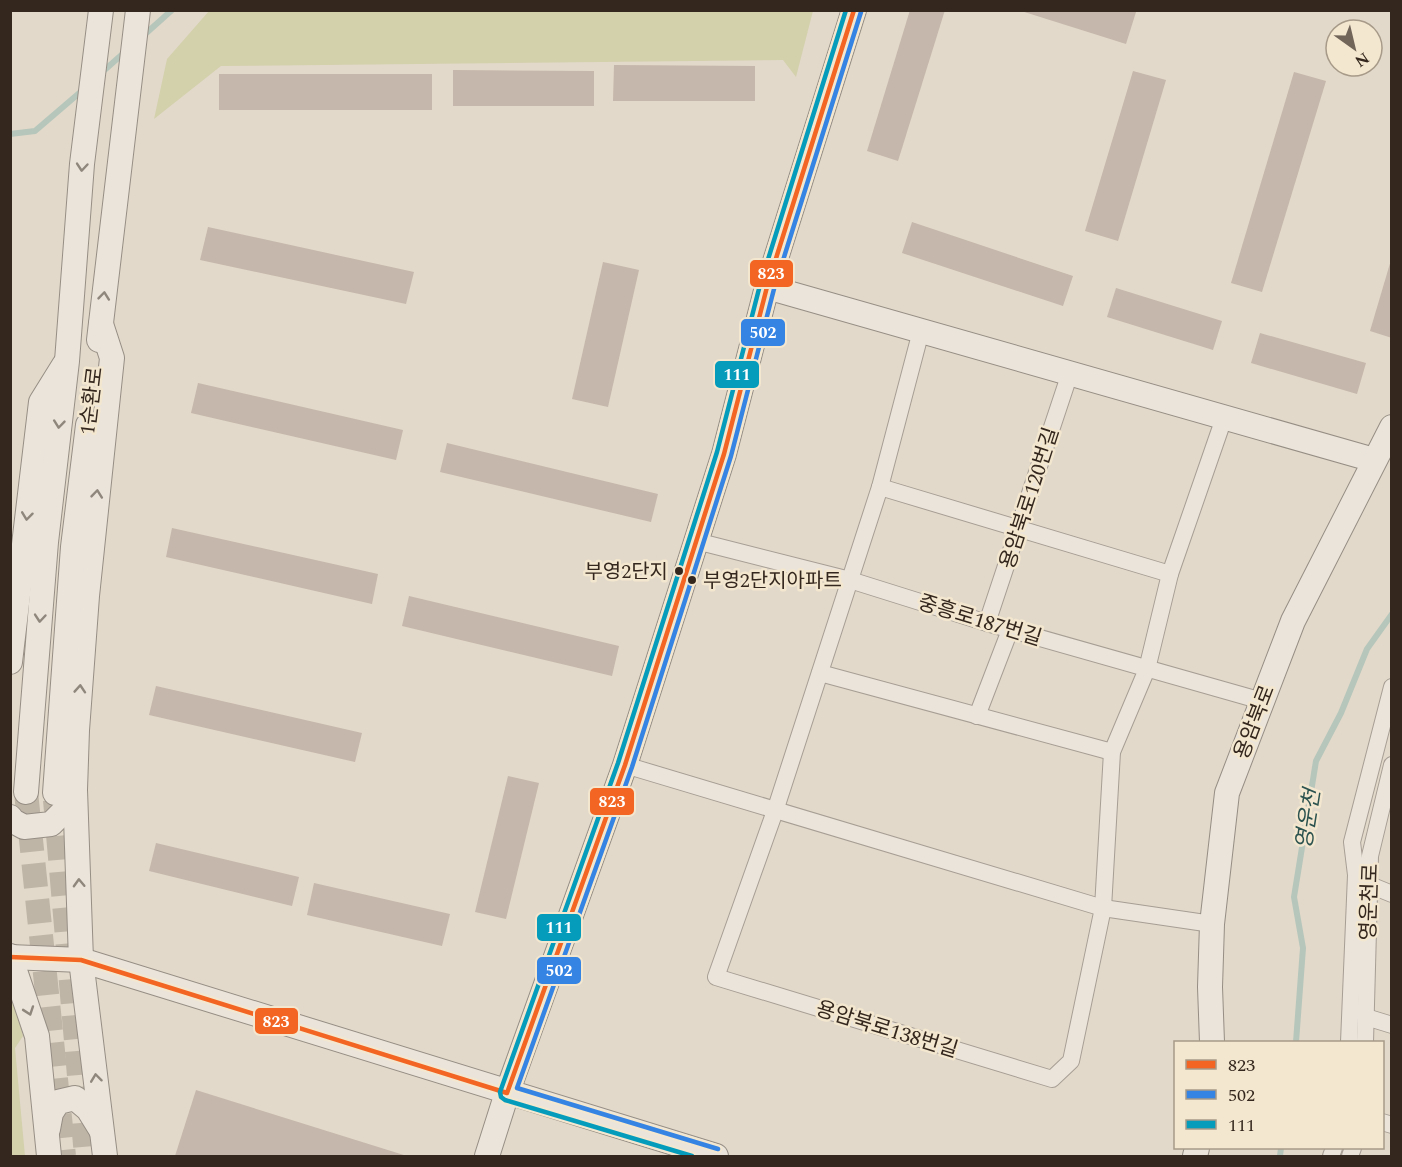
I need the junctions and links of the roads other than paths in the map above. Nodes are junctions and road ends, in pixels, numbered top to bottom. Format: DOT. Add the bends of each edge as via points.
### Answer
graph roads {
  1 [pos="138,10"];
  2 [pos="854,10"];
  3 [pos="101,14"];
  4 [pos="767,287"];
  5 [pos="921,331"];
  6 [pos="67,361"];
  7 [pos="1070,373"];
  8 [pos="1224,418"];
  9 [pos="1392,427"];
  10 [pos="1374,460"];
  11 [pos="880,487"];
  12 [pos="1019,529"];
  13 [pos="696,541"];
  14 [pos="1170,574"];
  15 [pos="850,580"];
  16 [pos="987,623"];
  17 [pos="1010,630"];
  18 [pos="10,662"];
  19 [pos="1147,669"];
  20 [pos="820,673"];
  21 [pos="1392,687"];
  22 [pos="1262,701"];
  23 [pos="978,716"];
  24 [pos="1112,752"];
  25 [pos="625,765"];
  26 [pos="1392,765"];
  27 [pos="1389,784"];
  28 [pos="26,792"];
  29 [pos="65,792"];
  30 [pos="775,811"];
  31 [pos="10,817"];
  32 [pos="1370,885"];
  33 [pos="1392,894"];
  34 [pos="1103,908"];
  35 [pos="1212,924"];
  36 [pos="11,957"];
  37 [pos="81,960"];
  38 [pos="1366,1017"];
  39 [pos="1392,1025"];
  40 [pos="1212,1041"];
  41 [pos="1349,1041"];
  42 [pos="1365,1041"];
  43 [pos="507,1093"];
  44 [pos="103,1131"];
  45 [pos="48,1148"];
  46 [pos="105,1156"];
  47 [pos="487,1156"];
  48 [pos="716,1156"];
  29 -- 1 [label="street, one-way" via="77,730 112,358 101,324"];
  2 -- 4 [label="street"];
  3 -- 6 [label="street, 1순환로, one-way" via="82,164"];
  4 -- 5 [label="street"];
  4 -- 13 [label="street" via="724,454"];
  5 -- 7 [label="street"];
  5 -- 11 [label="street"];
  6 -- 18 [label="street, one-way" via="40,402"];
  6 -- 28 [label="street, 1순환로, one-way" via="46,542"];
  7 -- 8 [label="street"];
  7 -- 12 [label="street, 용암북로120번길"];
  8 -- 10 [label="street"];
  8 -- 14 [label="street, 용암북로138번길"];
  9 -- 10 [label="street, 용암북로"];
  10 -- 22 [label="street, 용암북로" via="1293,621"];
  11 -- 12 [label="street"];
  11 -- 15 [label="street"];
  12 -- 14 [label="street"];
  12 -- 16 [label="street, 용암북로120번길"];
  13 -- 15 [label="street, 중흥로187번길"];
  13 -- 25 [label="street"];
  14 -- 19 [label="street, 용암북로138번길"];
  15 -- 16 [label="street, 중흥로187번길"];
  15 -- 20 [label="street, 용암북로138번길"];
  16 -- 17 [label="street, 중흥로187번길"];
  17 -- 19 [label="street, 중흥로187번길"];
  17 -- 23 [label="street"];
  19 -- 22 [label="street, 중흥로187번길"];
  19 -- 24 [label="street, 용암북로138번길"];
  20 -- 23 [label="street"];
  20 -- 30 [label="street, 용암북로138번길"];
  21 -- 41 [label="street" via="1353,842 1356,875"];
  22 -- 35 [label="street, 용암북로" via="1227,793"];
  23 -- 24 [label="street"];
  24 -- 34 [label="street, 용암북로138번길"];
  25 -- 30 [label="street"];
  25 -- 43 [label="street"];
  26 -- 27 [label="street, 영운천로"];
  27 -- 32 [label="street, 영운천로" via="1370,856"];
  29 -- 31 [label="street" via="66,809 51,824 24,827"];
  37 -- 29 [label="street, one-way"];
  30 -- 34 [label="street"];
  30 -- 34 [label="street, 용암북로138번길" via="716,977 1052,1079 1071,1061"];
  32 -- 33 [label="street"];
  32 -- 38 [label="street, 영운천로"];
  34 -- 35 [label="street"];
  35 -- 40 [label="street, 용암북로"];
  36 -- 37 [label="street"];
  36 -- 45 [label="street, one-way" via="37,1036"];
  37 -- 43 [label="street"];
  44 -- 37 [label="street, one-way"];
  38 -- 39 [label="street"];
  38 -- 42 [label="street, 영운천로"];
  43 -- 47 [label="street"];
  43 -- 48 [label="street"];
  44 -- 45 [label="street" via="75,1098 58,1102 51,1113"];
  44 -- 46 [label="street"];
}
